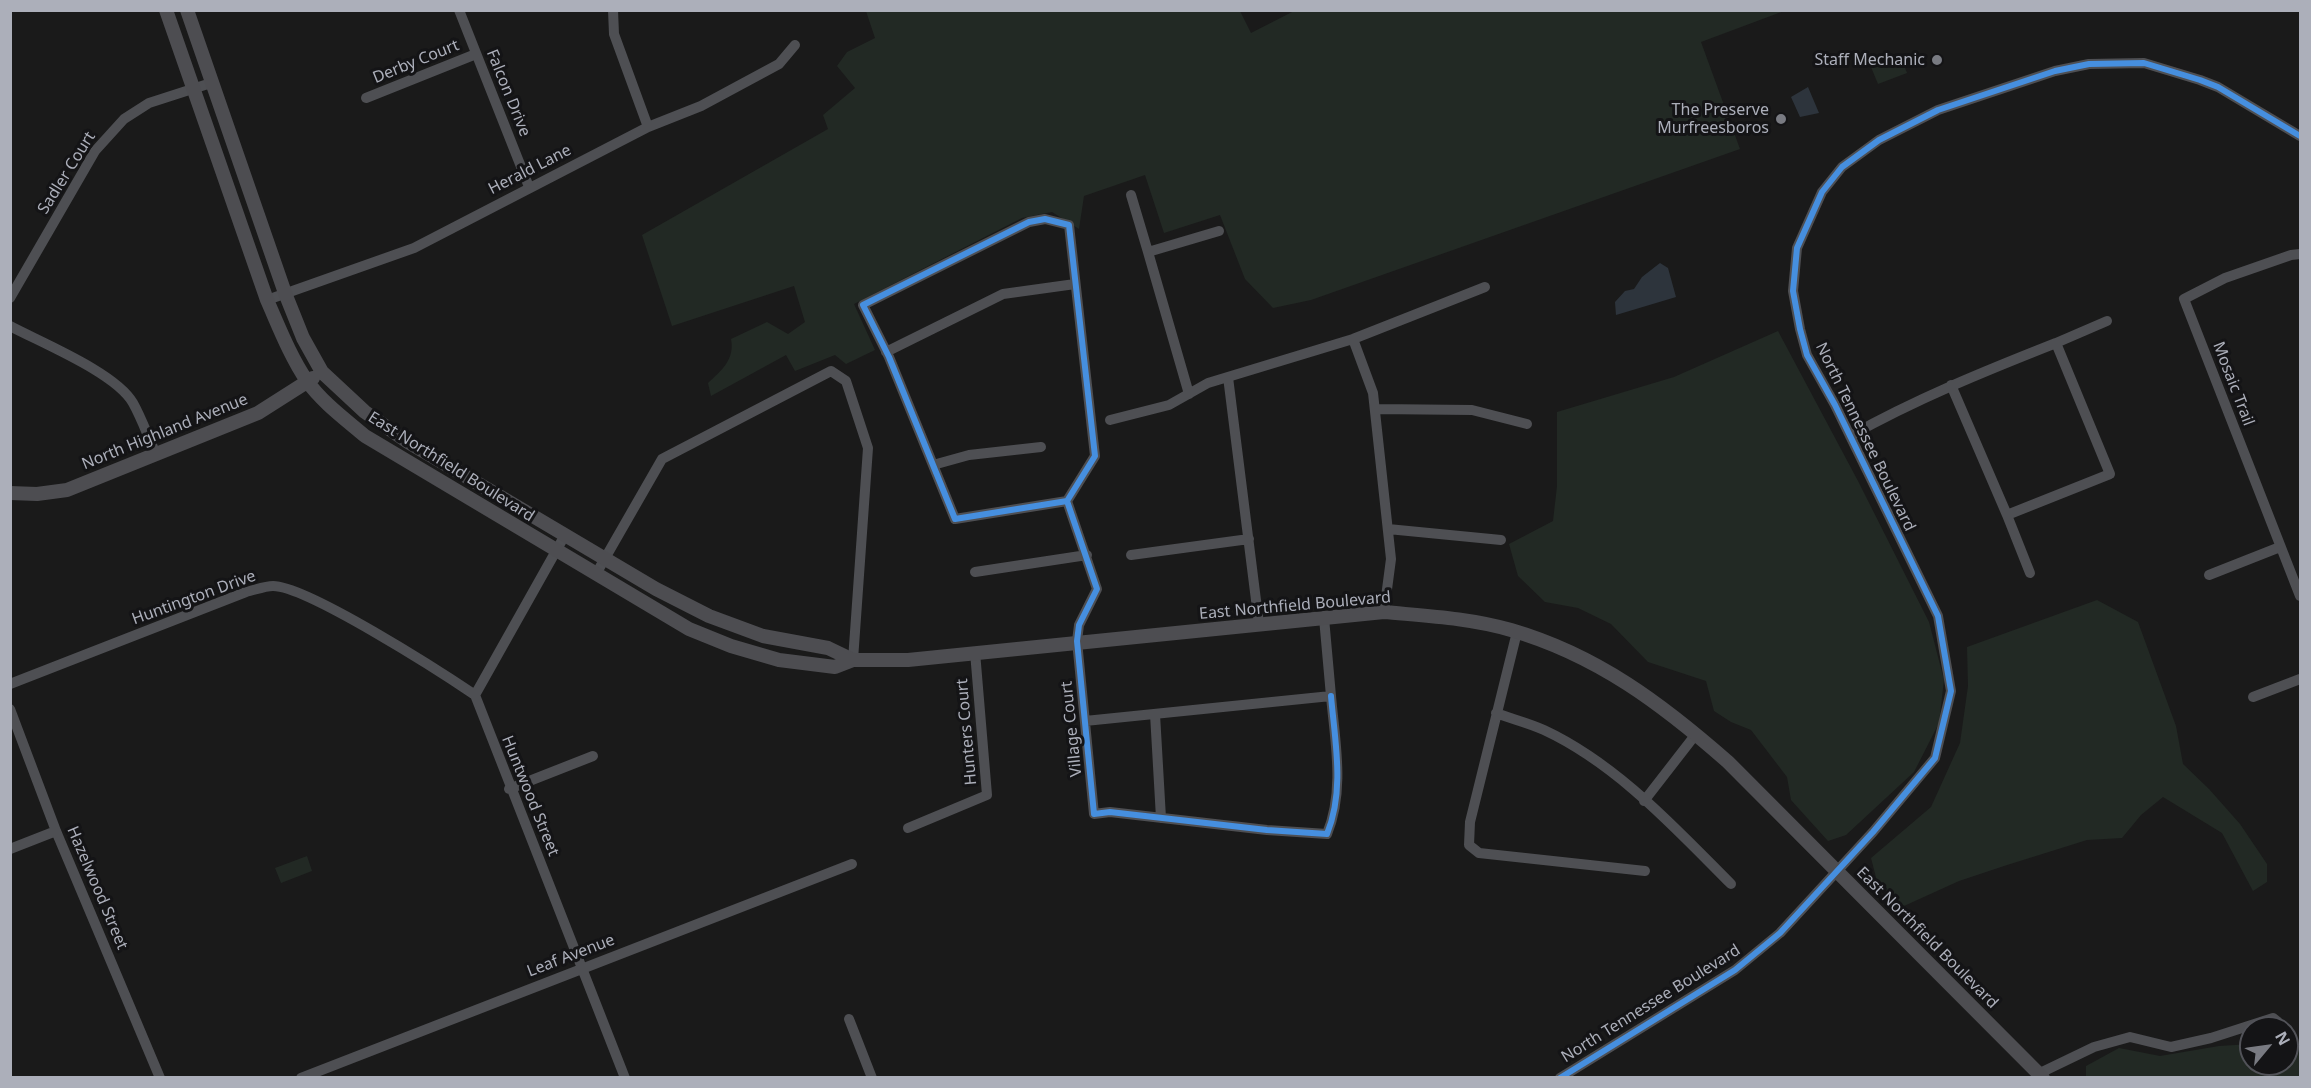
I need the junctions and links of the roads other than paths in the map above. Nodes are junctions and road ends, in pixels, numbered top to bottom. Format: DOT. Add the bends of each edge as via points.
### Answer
graph roads {
  1 [pos="166,10"];
  2 [pos="187,10"];
  3 [pos="459,10"];
  4 [pos="613,10"];
  5 [pos="795,45"];
  6 [pos="476,54"];
  7 [pos="211,83"];
  8 [pos="193,89"];
  9 [pos="366,98"];
  10 [pos="648,127"];
  11 [pos="2301,135"];
  12 [pos="529,187"];
  13 [pos="1131,195"];
  14 [pos="1219,231"];
  15 [pos="1148,252"];
  16 [pos="2301,254"];
  17 [pos="1075,284"];
  18 [pos="1485,287"];
  19 [pos="285,293"];
  20 [pos="10,298"];
  21 [pos="267,300"];
  22 [pos="2107,321"];
  23 [pos="10,326"];
  24 [pos="1353,339"];
  25 [pos="2056,343"];
  26 [pos="886,352"];
  27 [pos="322,372"];
  28 [pos="1228,377"];
  29 [pos="307,381"];
  30 [pos="1951,385"];
  31 [pos="1189,394"];
  32 [pos="1375,409"];
  33 [pos="1110,420"];
  34 [pos="1527,424"];
  35 [pos="1850,436"];
  36 [pos="1041,447"];
  37 [pos="156,454"];
  38 [pos="933,465"];
  39 [pos="10,493"];
  40 [pos="1067,501"];
  41 [pos="2007,515"];
  42 [pos="1388,529"];
  43 [pos="565,535"];
  44 [pos="1249,539"];
  45 [pos="1501,540"];
  46 [pos="2280,547"];
  47 [pos="557,550"];
  48 [pos="1087,555"];
  49 [pos="1131,555"];
  50 [pos="604,558"];
  51 [pos="975,572"];
  52 [pos="2030,573"];
  53 [pos="596,574"];
  54 [pos="2209,574"];
  55 [pos="2301,596"];
  56 [pos="1384,612"];
  57 [pos="1324,618"];
  58 [pos="1259,624"];
  59 [pos="1517,632"];
  60 [pos="1077,641"];
  61 [pos="975,652"];
  62 [pos="853,660"];
  63 [pos="2301,679"];
  64 [pos="10,684"];
  65 [pos="475,695"];
  66 [pos="1331,696"];
  67 [pos="2253,697"];
  68 [pos="10,709"];
  69 [pos="1496,713"];
  70 [pos="1155,714"];
  71 [pos="1085,721"];
  72 [pos="1696,734"];
  73 [pos="593,756"];
  74 [pos="509,789"];
  75 [pos="1644,801"];
  76 [pos="1161,818"];
  77 [pos="908,828"];
  78 [pos="56,831"];
  79 [pos="10,849"];
  80 [pos="852,864"];
  81 [pos="1645,871"];
  82 [pos="1837,872"];
  83 [pos="1731,884"];
  84 [pos="580,968"];
  85 [pos="849,1019"];
  86 [pos="2239,1029"];
  87 [pos="2044,1076"];
  88 [pos="160,1077"];
  89 [pos="302,1077"];
  90 [pos="625,1077"];
  91 [pos="872,1077"];
  92 [pos="1560,1077"];
  1 -- 8 [label="main road, East Northfield Boulevard"];
  2 -- 7 [label="main road, East Northfield Boulevard"];
  3 -- 6 [label="street, Falcon Drive"];
  4 -- 10 [label="street" via="614,34"];
  5 -- 10 [label="street, Herald Lane" via="779,64 701,106"];
  6 -- 9 [label="street, Derby Court"];
  6 -- 12 [label="street, Falcon Drive"];
  7 -- 8 [label="street, Sadler Court"];
  7 -- 19 [label="main road, East Northfield Boulevard"];
  8 -- 20 [label="street, Sadler Court" via="149,103 124,119 95,151"];
  8 -- 21 [label="main road, East Northfield Boulevard"];
  10 -- 12 [label="street, Herald Lane"];
  11 -- 35 [label="street, North Tennessee Boulevard" via="2216,86 2144,63 2121,62 2055,70 1938,110 1879,140 1842,168 1822,192 1797,248 1793,291 1807,354"];
  12 -- 19 [label="street, Herald Lane" via="414,248"];
  13 -- 15 [label="street"];
  14 -- 15 [label="street"];
  15 -- 31 [label="street"];
  16 -- 46 [label="street, Mosaic Trail" via="2225,278 2184,299"];
  17 -- 26 [label="street" via="1003,294"];
  17 -- 26 [label="street" via="1069,225 1045,219 1029,222 863,305"];
  17 -- 40 [label="street" via="1095,456"];
  18 -- 24 [label="street"];
  19 -- 21 [label="street, Herald Lane"];
  19 -- 27 [label="main road, East Northfield Boulevard"];
  21 -- 29 [label="main road, East Northfield Boulevard"];
  22 -- 25 [label="street"];
  23 -- 37 [label="street" via="99,373 119,388 132,401"];
  24 -- 28 [label="street"];
  24 -- 32 [label="street"];
  25 -- 30 [label="street"];
  25 -- 41 [label="street" via="2110,474"];
  26 -- 38 [label="street"];
  27 -- 29 [label="main road, North Highland Avenue"];
  27 -- 43 [label="main road, East Northfield Boulevard" via="365,412 408,442"];
  28 -- 31 [label="street"];
  28 -- 44 [label="street"];
  29 -- 37 [label="main road, North Highland Avenue" via="258,413"];
  29 -- 47 [label="main road, East Northfield Boulevard" via="333,410 365,436"];
  30 -- 35 [label="street"];
  30 -- 41 [label="street"];
  31 -- 33 [label="street" via="1170,405"];
  32 -- 34 [label="street" via="1472,410"];
  32 -- 42 [label="street"];
  35 -- 82 [label="street, North Tennessee Boulevard" via="1938,616 1951,691 1935,758"];
  36 -- 38 [label="street" via="969,455"];
  37 -- 39 [label="main road, North Highland Avenue" via="67,490"];
  38 -- 40 [label="street" via="955,519"];
  40 -- 48 [label="street"];
  41 -- 52 [label="street"];
  42 -- 45 [label="street"];
  42 -- 56 [label="street" via="1391,559"];
  43 -- 47 [label="street"];
  43 -- 50 [label="main road, East Northfield Boulevard"];
  44 -- 49 [label="street"];
  44 -- 58 [label="street"];
  46 -- 54 [label="street"];
  46 -- 55 [label="street, Mosaic Trail"];
  47 -- 53 [label="main road, East Northfield Boulevard"];
  47 -- 65 [label="street"];
  48 -- 51 [label="street"];
  48 -- 60 [label="street" via="1097,589 1079,625"];
  50 -- 53 [label="street"];
  50 -- 62 [label="main road, East Northfield Boulevard" via="709,616 763,636 828,648"];
  50 -- 62 [label="street" via="662,459 831,371 846,381 868,448"];
  53 -- 62 [label="main road, East Northfield Boulevard" via="688,629 731,646 779,660 834,667"];
  56 -- 57 [label="main road, East Northfield Boulevard"];
  56 -- 59 [label="main road, East Northfield Boulevard" via="1454,618"];
  57 -- 58 [label="main road, East Northfield Boulevard"];
  57 -- 66 [label="street"];
  58 -- 60 [label="main road, East Northfield Boulevard"];
  59 -- 69 [label="street"];
  59 -- 72 [label="main road, East Northfield Boulevard" via="1569,651 1628,682"];
  60 -- 61 [label="main road, East Northfield Boulevard"];
  60 -- 71 [label="street, Village Court"];
  61 -- 62 [label="main road, East Northfield Boulevard" via="908,660"];
  61 -- 77 [label="street, Hunters Court" via="987,795"];
  63 -- 67 [label="street"];
  64 -- 65 [label="street, Huntington Drive" via="246,592 273,586 302,593"];
  65 -- 74 [label="street, Huntwood Street"];
  66 -- 70 [label="street"];
  66 -- 76 [label="street" via="1339,775 1327,834"];
  68 -- 78 [label="street, Hazelwood Street"];
  69 -- 75 [label="street" via="1544,730 1593,758"];
  69 -- 81 [label="street" via="1470,822 1469,845 1479,853"];
  70 -- 71 [label="street"];
  70 -- 76 [label="street"];
  71 -- 76 [label="street, Village Court" via="1094,814"];
  72 -- 75 [label="street"];
  72 -- 82 [label="main road, East Northfield Boulevard"];
  73 -- 74 [label="street"];
  74 -- 84 [label="street, Huntwood Street"];
  75 -- 83 [label="street"];
  78 -- 79 [label="street"];
  78 -- 88 [label="street, Hazelwood Street"];
  80 -- 84 [label="street, Leaf Avenue"];
  82 -- 87 [label="main road, East Northfield Boulevard"];
  82 -- 92 [label="street, North Tennessee Boulevard" via="1780,933 1735,970"];
  84 -- 89 [label="street, Leaf Avenue"];
  84 -- 90 [label="street, Huntwood Street"];
  85 -- 91 [label="street"];
  86 -- 87 [label="street" via="2171,1047 2130,1037 2094,1047"];
}
